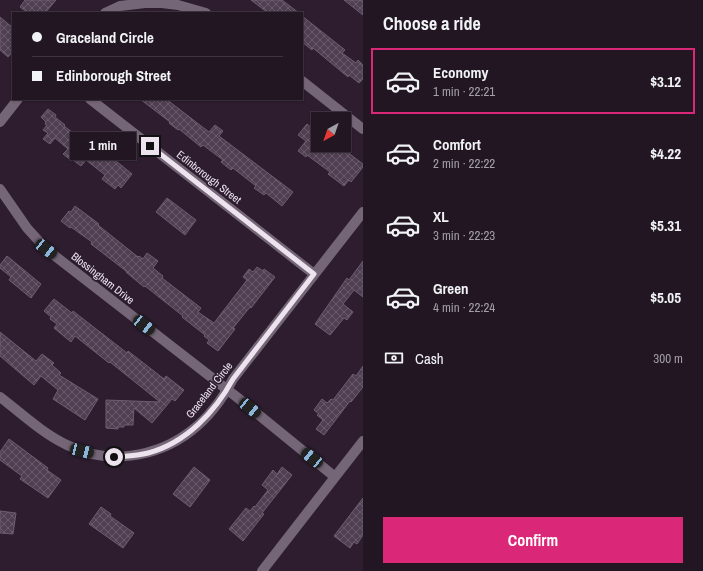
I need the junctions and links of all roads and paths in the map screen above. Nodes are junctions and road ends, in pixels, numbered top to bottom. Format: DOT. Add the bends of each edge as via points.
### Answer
graph roads {
  1 [pos="107,12"];
  2 [pos="202,12"];
  3 [pos="303,82"];
  4 [pos="17,100"];
  5 [pos="91,100"];
  6 [pos="0,122"];
  7 [pos="363,129"];
  8 [pos="0,189"];
  9 [pos="363,212"];
  10 [pos="314,274"];
  11 [pos="227,390"];
  12 [pos="0,397"];
  13 [pos="363,441"];
  14 [pos="335,477"];
  15 [pos="262,571"];
  1 -- 2 [label="street" via="120,6 145,3 178,5"];
  3 -- 7 [label="street"];
  4 -- 6 [label="street"];
  5 -- 10 [label="street, Edinborough Street"];
  8 -- 11 [label="street, Blossingham Drive" via="27,228 46,249"];
  9 -- 10 [label="street, Graceland Circle"];
  10 -- 11 [label="street, Graceland Circle"];
  11 -- 12 [label="street, Graceland Circle" via="206,417 172,443 148,453 114,457 67,446"];
  11 -- 14 [label="street, Blossingham Drive"];
  13 -- 14 [label="street"];
  14 -- 15 [label="street"];
}
